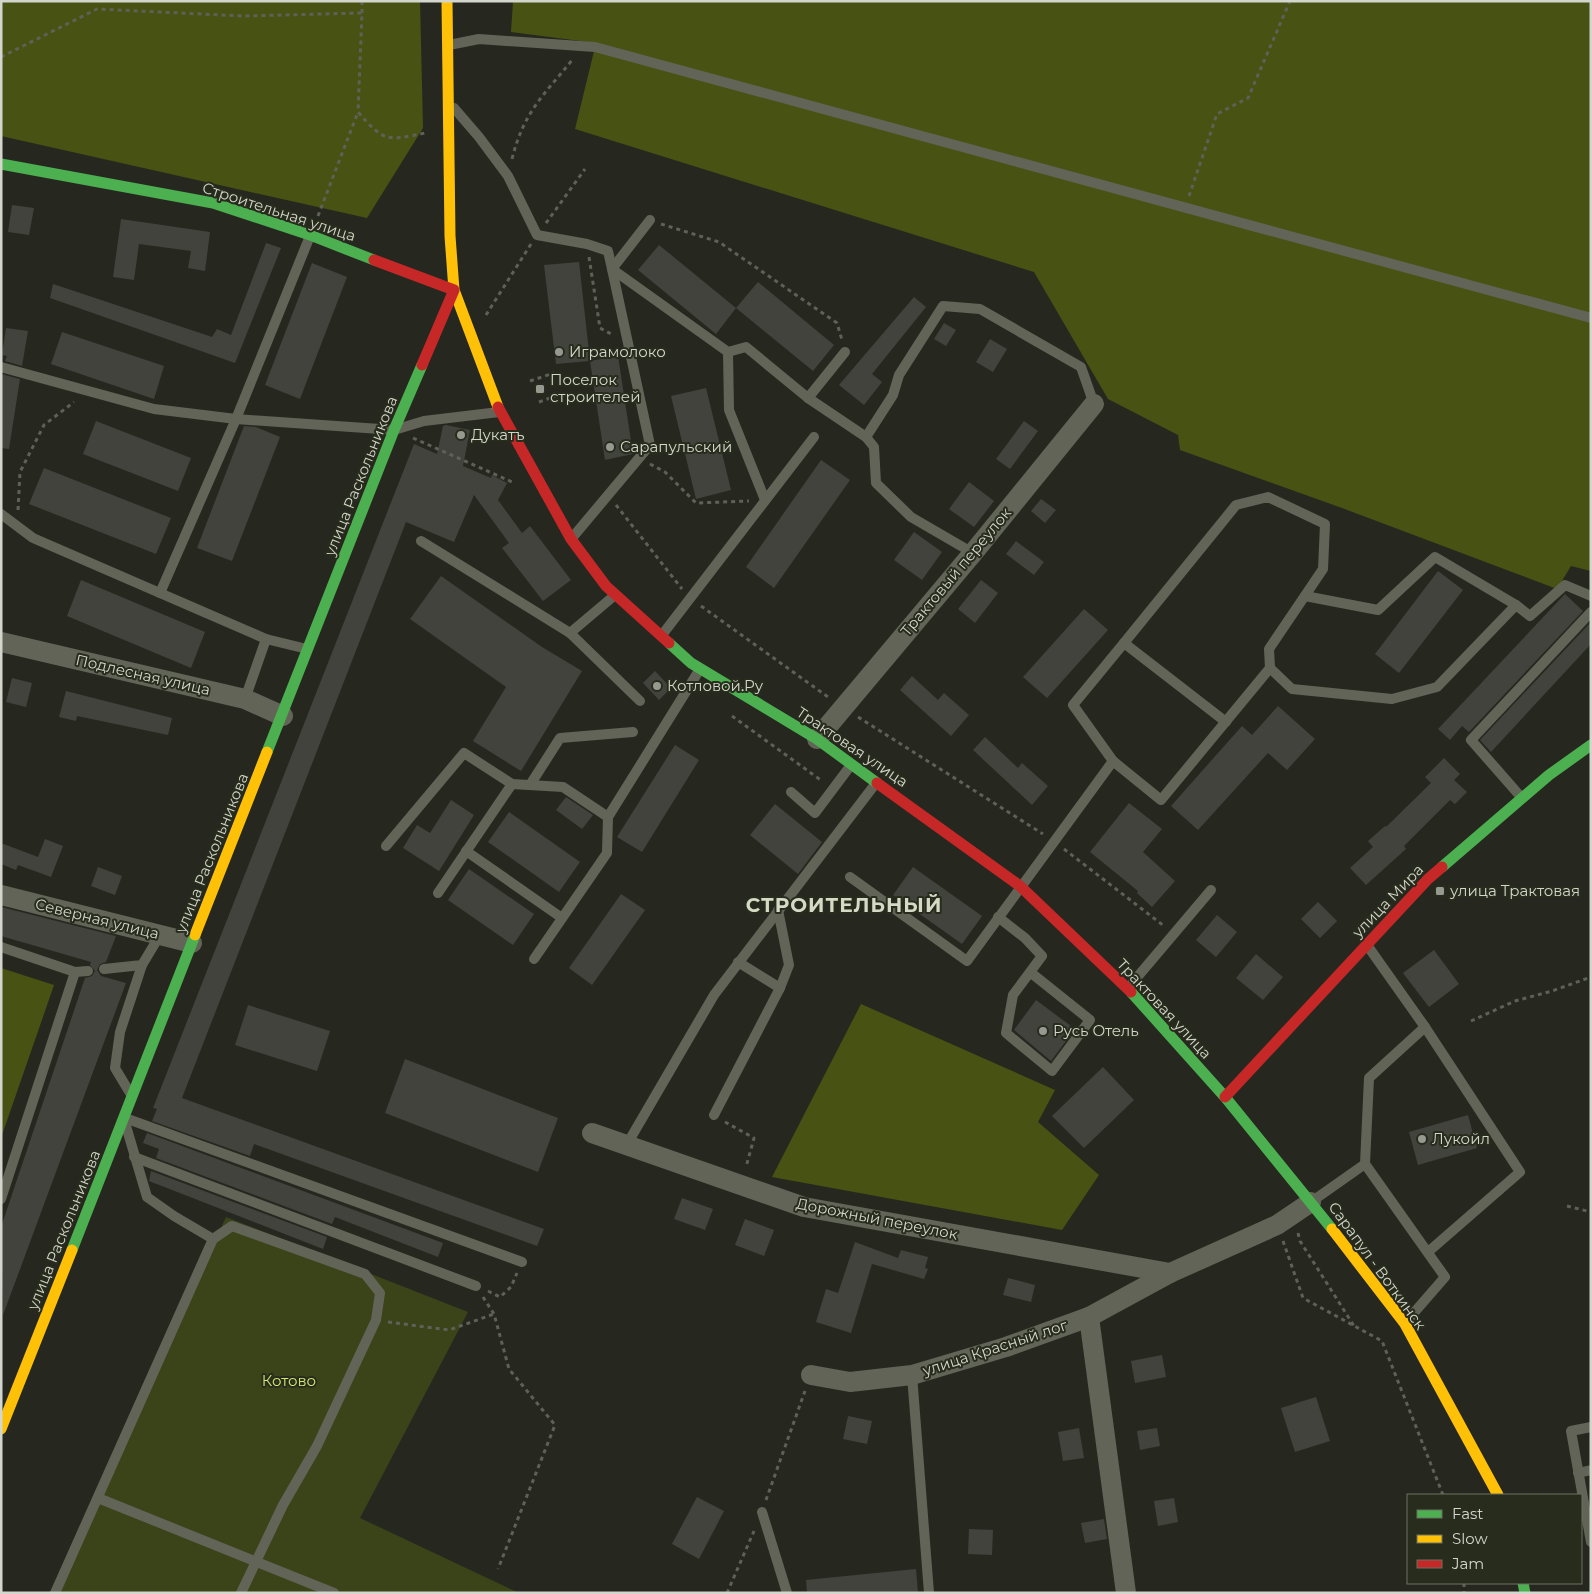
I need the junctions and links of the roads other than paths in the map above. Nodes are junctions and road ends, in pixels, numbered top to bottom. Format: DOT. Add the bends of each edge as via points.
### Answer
graph roads {
  1 [pos="447,1"];
  2 [pos="448,45"];
  3 [pos="448,102"];
  4 [pos="1,164"];
  5 [pos="650,220"];
  6 [pos="310,235"];
  7 [pos="612,269"];
  8 [pos="454,290"];
  9 [pos="1591,318"];
  10 [pos="728,352"];
  11 [pos="845,352"];
  12 [pos="1,367"];
  13 [pos="808,398"];
  14 [pos="1094,404"];
  15 [pos="498,406"];
  16 [pos="236,419"];
  17 [pos="394,430"];
  18 [pos="814,436"];
  19 [pos="866,437"];
  20 [pos="765,500"];
  21 [pos="1,514"];
  22 [pos="571,539"];
  23 [pos="421,541"];
  24 [pos="973,553"];
  25 [pos="160,594"];
  26 [pos="616,594"];
  27 [pos="1305,596"];
  28 [pos="1591,596"];
  29 [pos="1516,605"];
  30 [pos="1591,612"];
  31 [pos="570,633"];
  32 [pos="662,636"];
  33 [pos="266,639"];
  34 [pos="1,642"];
  35 [pos="1124,643"];
  36 [pos="309,649"];
  37 [pos="700,668"];
  38 [pos="1270,668"];
  39 [pos="245,698"];
  40 [pos="640,701"];
  41 [pos="283,716"];
  42 [pos="1226,722"];
  43 [pos="633,732"];
  44 [pos="817,739"];
  45 [pos="1591,745"];
  46 [pos="1112,761"];
  47 [pos="852,764"];
  48 [pos="876,782"];
  49 [pos="512,784"];
  50 [pos="530,785"];
  51 [pos="792,792"];
  52 [pos="1522,798"];
  53 [pos="608,818"];
  54 [pos="386,846"];
  55 [pos="466,851"];
  56 [pos="850,877"];
  57 [pos="1020,886"];
  58 [pos="1211,890"];
  59 [pos="438,893"];
  60 [pos="1,895"];
  61 [pos="778,910"];
  62 [pos="998,917"];
  63 [pos="562,918"];
  64 [pos="160,935"];
  65 [pos="192,943"];
  66 [pos="1366,945"];
  67 [pos="1,947"];
  68 [pos="534,958"];
  69 [pos="738,962"];
  70 [pos="142,964"];
  71 [pos="104,969"];
  72 [pos="88,971"];
  73 [pos="75,972"];
  74 [pos="1030,972"];
  75 [pos="780,988"];
  76 [pos="1128,988"];
  77 [pos="1426,1028"];
  78 [pos="133,1096"];
  79 [pos="1224,1097"];
  80 [pos="714,1115"];
  81 [pos="124,1118"];
  82 [pos="592,1133"];
  83 [pos="626,1146"];
  84 [pos="134,1157"];
  85 [pos="1365,1164"];
  86 [pos="1,1199"];
  87 [pos="1311,1202"];
  88 [pos="213,1239"];
  89 [pos="1428,1252"];
  90 [pos="522,1262"];
  91 [pos="1170,1273"];
  92 [pos="476,1286"];
  93 [pos="1089,1317"];
  94 [pos="1405,1324"];
  95 [pos="811,1375"];
  96 [pos="912,1375"];
  97 [pos="1591,1427"];
  98 [pos="1,1429"];
  99 [pos="1591,1470"];
  100 [pos="1578,1473"];
  101 [pos="1497,1494"];
  102 [pos="1582,1494"];
  103 [pos="1582,1494"];
  104 [pos="98,1498"];
  105 [pos="762,1512"];
  106 [pos="1591,1542"];
  107 [pos="255,1562"];
  108 [pos="55,1593"];
  109 [pos="241,1593"];
  110 [pos="334,1593"];
  111 [pos="787,1593"];
  112 [pos="929,1593"];
  113 [pos="1126,1593"];
  1 -- 2 [label="main road, улица Раскольникова"];
  2 -- 3 [label="main road, улица Раскольникова"];
  2 -- 9 [label="lane" via="479,39 595,47"];
  3 -- 7 [label="lane" via="508,176 537,235 608,251"];
  3 -- 8 [label="main road, улица Раскольникова"];
  4 -- 6 [label="main road, Строительная улица" via="213,203"];
  5 -- 7 [label="lane"];
  6 -- 8 [label="main road, Строительная улица"];
  6 -- 16 [label="lane"];
  7 -- 10 [label="lane"];
  7 -- 22 [label="lane" via="650,445"];
  8 -- 15 [label="main road, улица Раскольникова"];
  8 -- 17 [label="main road, улица Раскольникова"];
  10 -- 13 [label="lane" via="746,346"];
  10 -- 20 [label="lane" via="729,410"];
  11 -- 13 [label="lane"];
  12 -- 16 [label="lane" via="154,409"];
  13 -- 19 [label="lane"];
  14 -- 19 [label="lane" via="1081,367 980,309 943,306 898,375 893,394"];
  14 -- 24 [label="street, Трактовый переулок"];
  15 -- 17 [label="lane"];
  15 -- 22 [label="main road, Трактовая улица"];
  16 -- 17 [label="lane"];
  16 -- 25 [label="lane"];
  17 -- 36 [label="main road, улица Раскольникова"];
  18 -- 20 [label="lane"];
  19 -- 24 [label="lane" via="874,447 876,484 912,517"];
  20 -- 32 [label="lane"];
  21 -- 25 [label="lane" via="32,538"];
  22 -- 26 [label="main road, Трактовая улица" via="606,586"];
  23 -- 31 [label="lane"];
  24 -- 44 [label="street, Трактовый переулок"];
  25 -- 33 [label="lane"];
  26 -- 31 [label="lane"];
  26 -- 32 [label="main road, Трактовая улица"];
  27 -- 29 [label="lane" via="1378,610 1435,557"];
  27 -- 35 [label="lane" via="1323,570 1325,524 1268,497 1236,505"];
  27 -- 38 [label="lane" via="1268,648"];
  28 -- 29 [label="lane" via="1565,585 1530,616"];
  29 -- 38 [label="lane" via="1437,688 1392,699 1292,689"];
  30 -- 52 [label="lane" via="1471,740"];
  31 -- 40 [label="lane"];
  32 -- 37 [label="main road, Трактовая улица"];
  33 -- 36 [label="lane"];
  33 -- 39 [label="lane"];
  34 -- 39 [label="street, Подлесная улица"];
  35 -- 42 [label="lane"];
  35 -- 46 [label="lane" via="1072,705"];
  36 -- 41 [label="main road, улица Раскольникова"];
  37 -- 44 [label="main road, Трактовая улица"];
  37 -- 53 [label="lane"];
  38 -- 42 [label="lane"];
  39 -- 41 [label="street, Подлесная улица"];
  41 -- 65 [label="main road, улица Раскольникова"];
  42 -- 46 [label="lane" via="1161,800"];
  43 -- 50 [label="lane" via="560,738"];
  44 -- 47 [label="main road, Трактовая улица"];
  45 -- 52 [label="main road, улица Мира"];
  46 -- 57 [label="lane"];
  47 -- 48 [label="main road, Трактовая улица"];
  47 -- 51 [label="lane" via="815,813"];
  48 -- 57 [label="main road, Трактовая улица"];
  48 -- 61 [label="lane"];
  49 -- 50 [label="lane"];
  49 -- 54 [label="lane" via="464,753"];
  49 -- 55 [label="lane"];
  50 -- 53 [label="lane" via="563,787"];
  52 -- 66 [label="main road, улица Мира" via="1428,879"];
  53 -- 63 [label="lane" via="607,852"];
  55 -- 59 [label="lane"];
  55 -- 63 [label="lane"];
  56 -- 62 [label="lane" via="967,961"];
  57 -- 62 [label="lane"];
  57 -- 76 [label="main road, Трактовая улица"];
  58 -- 76 [label="lane"];
  60 -- 64 [label="street, Северная улица"];
  61 -- 69 [label="lane"];
  61 -- 75 [label="lane" via="789,964"];
  62 -- 74 [label="lane" via="1026,938 1042,956"];
  63 -- 68 [label="lane"];
  64 -- 65 [label="street, Северная улица"];
  64 -- 70 [label="lane"];
  65 -- 78 [label="main road, улица Раскольникова"];
  66 -- 77 [label="lane"];
  66 -- 79 [label="main road, улица Мира"];
  67 -- 73 [label="lane"];
  69 -- 75 [label="lane"];
  69 -- 83 [label="lane" via="714,995"];
  70 -- 71 [label="lane"];
  70 -- 78 [label="lane" via="120,1032 115,1068"];
  72 -- 73 [label="lane"];
  73 -- 86 [label="lane"];
  74 -- 74 [label="lane" via="1013,995 1006,1033 1052,1071 1090,1020"];
  75 -- 80 [label="lane"];
  76 -- 79 [label="main road, Трактовая улица"];
  77 -- 85 [label="lane" via="1369,1078"];
  77 -- 89 [label="lane" via="1520,1172"];
  78 -- 81 [label="main road, улица Раскольникова"];
  79 -- 87 [label="main road, Сарапул - Воткинск"];
  81 -- 84 [label="lane"];
  81 -- 90 [label="lane"];
  81 -- 98 [label="main road, улица Раскольникова"];
  82 -- 83 [label="street, Дорожный переулок"];
  83 -- 91 [label="street, Дорожный переулок" via="804,1207"];
  84 -- 88 [label="lane" via="147,1197"];
  84 -- 92 [label="lane"];
  85 -- 87 [label="lane"];
  85 -- 89 [label="lane"];
  87 -- 91 [label="street, улица Красный лог" via="1277,1226"];
  87 -- 94 [label="main road, Сарапул - Воткинск"];
  88 -- 104 [label="lane"];
  88 -- 107 [label="lane" via="232,1226 365,1274 380,1293 376,1320 317,1446 283,1504"];
  89 -- 94 [label="lane" via="1446,1277"];
  91 -- 93 [label="street, улица Красный лог"];
  93 -- 96 [label="street, улица Красный лог" via="1006,1347"];
  93 -- 113 [label="street, улица Красный лог"];
  94 -- 101 [label="main road, Сарапул - Воткинск"];
  95 -- 96 [label="street, улица Красный лог" via="850,1382"];
  96 -- 112 [label="lane"];
  97 -- 100 [label="lane" via="1571,1431"];
  99 -- 100 [label="lane"];
  100 -- 103 [label="lane"];
  102 -- 106 [label="lane"];
  104 -- 107 [label="lane"];
  104 -- 108 [label="lane"];
  105 -- 111 [label="lane"];
  107 -- 109 [label="lane"];
  107 -- 110 [label="lane"];
}
